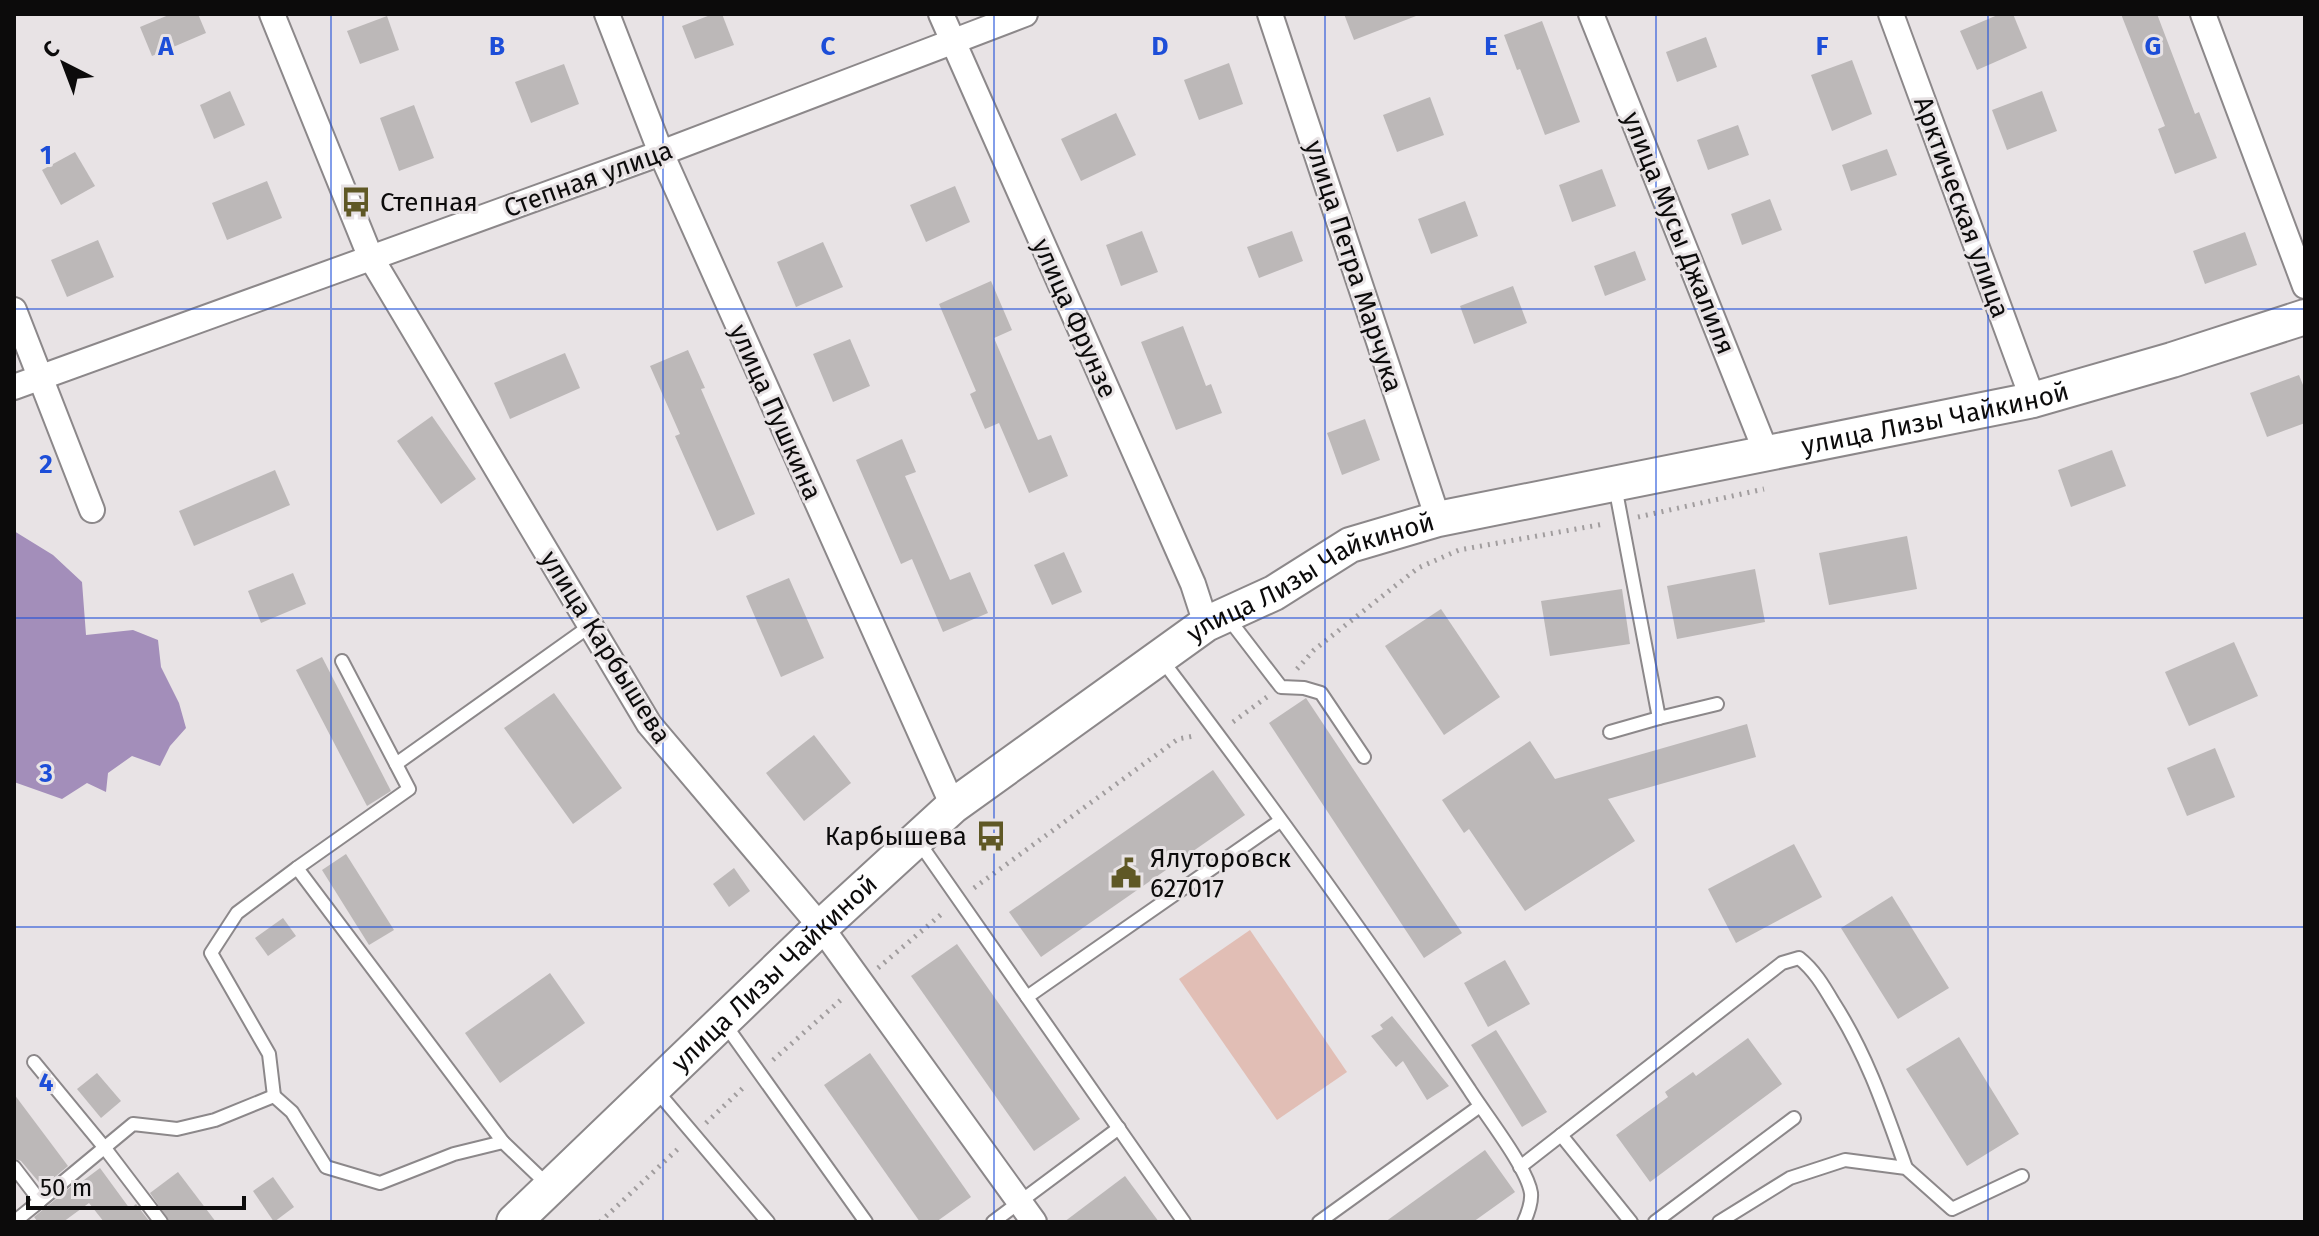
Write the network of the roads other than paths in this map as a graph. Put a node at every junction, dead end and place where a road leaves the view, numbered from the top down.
1 (272, 14) edge
2 (607, 14) edge
3 (941, 14) edge
4 (1025, 14) edge
5 (1270, 14) edge
6 (1591, 14) edge
7 (1891, 14) edge
8 (2203, 14) edge
9 (952, 44) junction
10 (661, 153) junction
11 (370, 256) junction
12 (2305, 286) edge
13 (14, 310) edge
14 (2305, 317) edge
15 (42, 377) junction
16 (14, 387) edge
17 (2033, 400) junction
18 (1766, 452) junction
19 (1614, 483) junction
20 (92, 510) dead end
21 (1438, 519) junction
22 (1216, 619) junction
23 (590, 626) junction
24 (1160, 657) junction
25 (342, 661) dead end
26 (1717, 704) dead end
27 (1659, 718) junction
28 (1610, 732) dead end
29 (1364, 757) dead end
30 (396, 764) junction
31 (953, 806) junction
32 (1280, 821) junction
33 (917, 839) junction
34 (297, 868) junction
35 (821, 927) junction
36 (1027, 997) junction
37 (722, 1021) junction
38 (34, 1062) dead end
39 (654, 1087) junction
40 (274, 1096) junction
41 (1480, 1106) junction
42 (1794, 1118) dead end
43 (1119, 1128) junction
44 (1561, 1135) junction
45 (503, 1142) junction
46 (104, 1147) junction
47 (14, 1167) edge
48 (1520, 1167) junction
49 (1906, 1168) junction
50 (2022, 1176) dead end
51 (551, 1187) junction
52 (40, 1201) junction
53 (1026, 1212) edge
54 (14, 1222) edge
55 (161, 1222) edge
56 (514, 1222) edge
57 (768, 1222) edge
58 (866, 1222) edge
59 (993, 1222) edge
60 (1184, 1222) edge
61 (1319, 1222) edge
62 (1524, 1222) edge
63 (1631, 1222) edge
64 (1655, 1222) edge
65 (1719, 1222) edge

1 - 11 street, улица Карбышева
2 - 10 street, улица Пушкина
3 - 9 street, улица Фрунзе
4 - 9 street, Степная улица
5 - 21 street, улица Петра Марчука
6 - 18 street, улица Мусы Джалиля
7 - 17 street, Арктическая улица
8 - 12 street
9 - 10 street, Степная улица
9 - 22 street, улица Фрунзе
10 - 11 street, Степная улица
10 - 31 street, улица Пушкина
11 - 15 street, Степная улица
11 - 23 street, улица Карбышева
13 - 15 street
14 - 17 street, улица Лизы Чайкиной
15 - 16 street, Степная улица
15 - 20 street
17 - 18 street, улица Лизы Чайкиной
18 - 19 street, улица Лизы Чайкиной
19 - 21 street, улица Лизы Чайкиной
19 - 27 lane
21 - 22 street, улица Лизы Чайкиной
22 - 24 street, улица Лизы Чайкиной
22 - 29 lane
23 - 30 lane
23 - 35 street, улица Карбышева
24 - 31 street, улица Лизы Чайкиной
24 - 32 lane
25 - 30 lane
26 - 27 lane
27 - 28 lane
30 - 34 lane
31 - 33 street, улица Лизы Чайкиной
32 - 36 lane
32 - 41 lane
33 - 35 street, улица Лизы Чайкиной
33 - 36 lane
34 - 40 lane
34 - 45 lane
35 - 37 street, улица Лизы Чайкиной
35 - 53 street, улица Карбышева
36 - 43 lane
37 - 39 street, улица Лизы Чайкиной
37 - 58 lane
38 - 46 lane
39 - 51 street, улица Лизы Чайкиной
39 - 57 lane
40 - 45 lane
40 - 46 lane
41 - 48 lane
41 - 61 lane
42 - 64 lane
43 - 53 lane
43 - 60 lane
44 - 48 lane
44 - 49 lane
44 - 63 lane
45 - 51 lane
46 - 52 lane
46 - 55 lane
47 - 52 lane
48 - 62 lane
49 - 50 lane
49 - 65 lane
51 - 56 street, улица Лизы Чайкиной
52 - 54 lane
53 - 59 lane

